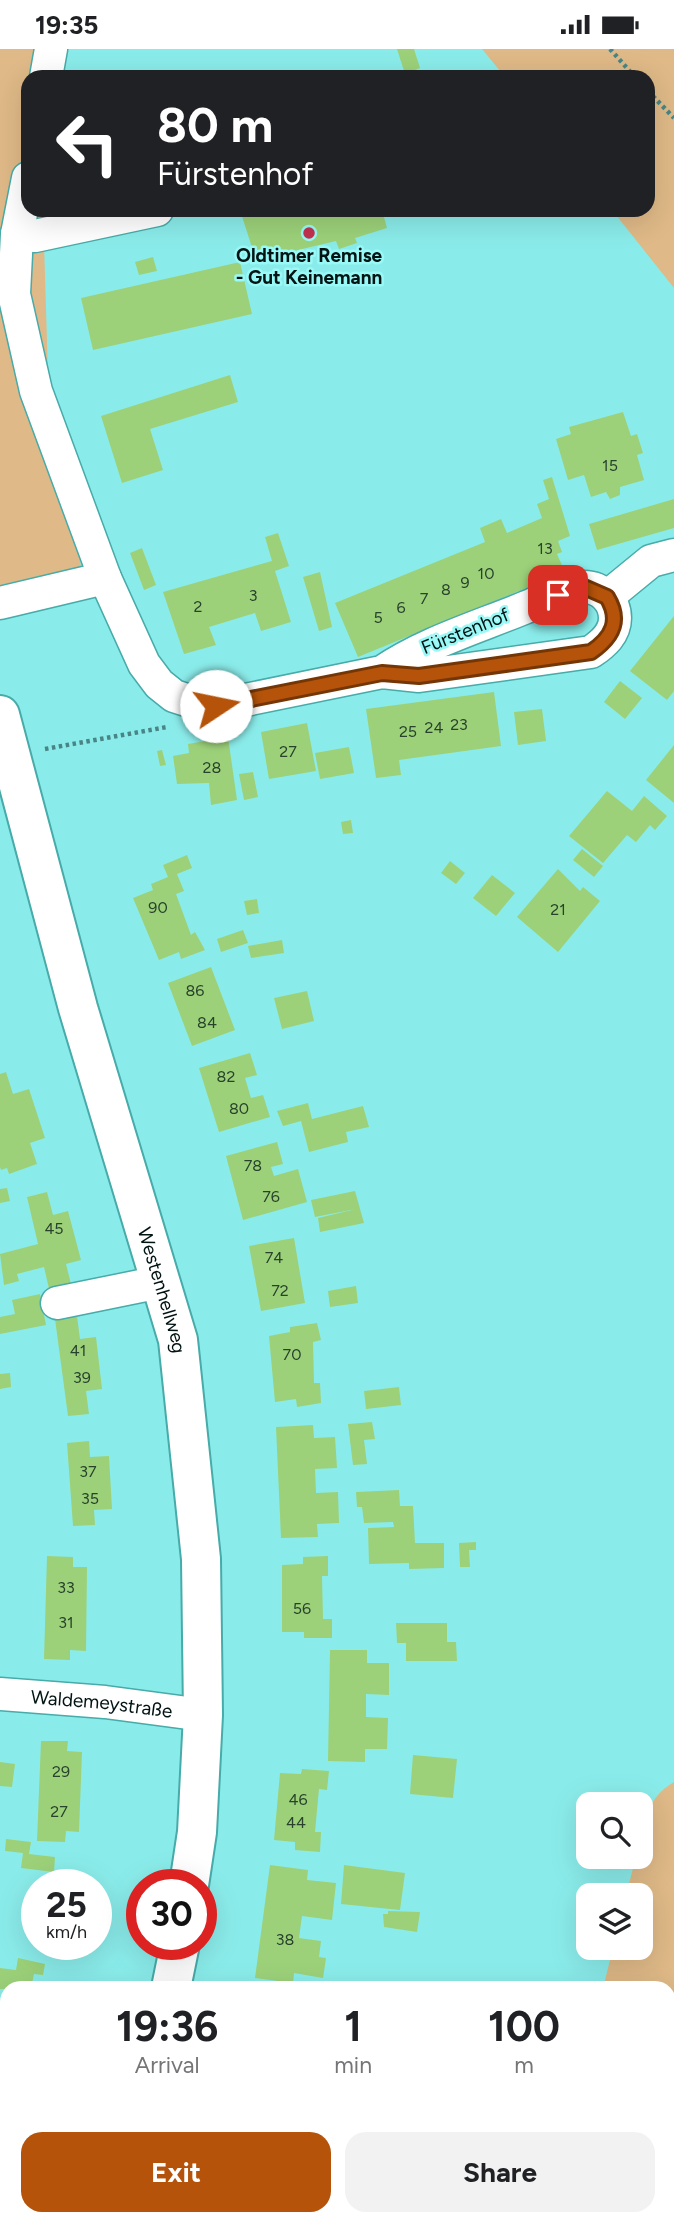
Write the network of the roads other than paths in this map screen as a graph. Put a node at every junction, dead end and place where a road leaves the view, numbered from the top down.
1 (51, 49) edge
2 (47, 70) edge
3 (21, 214) edge
4 (124, 217) edge
5 (17, 234) junction
6 (674, 555) edge
7 (105, 578) junction
8 (607, 597) junction
9 (0, 603) edge
10 (382, 673) junction
11 (0, 715) edge
12 (160, 1282) junction
13 (57, 1303) dead end
14 (0, 1694) edge
15 (203, 1716) junction
16 (191, 1869) edge
17 (177, 1960) edge
18 (172, 1981) edge

1 - 2 street
3 - 5 street, Fürstenhof
4 - 5 street
5 - 7 street, Fürstenhof
6 - 8 street
7 - 9 street
7 - 10 street, Fürstenhof
8 - 10 street, Fürstenhof
8 - 10 street, Fürstenhof
11 - 12 main road, Westenhellweg
12 - 13 street
12 - 15 main road, Westenhellweg
14 - 15 street, Waldemeystraße
15 - 16 main road, Westenhellweg
17 - 18 main road

